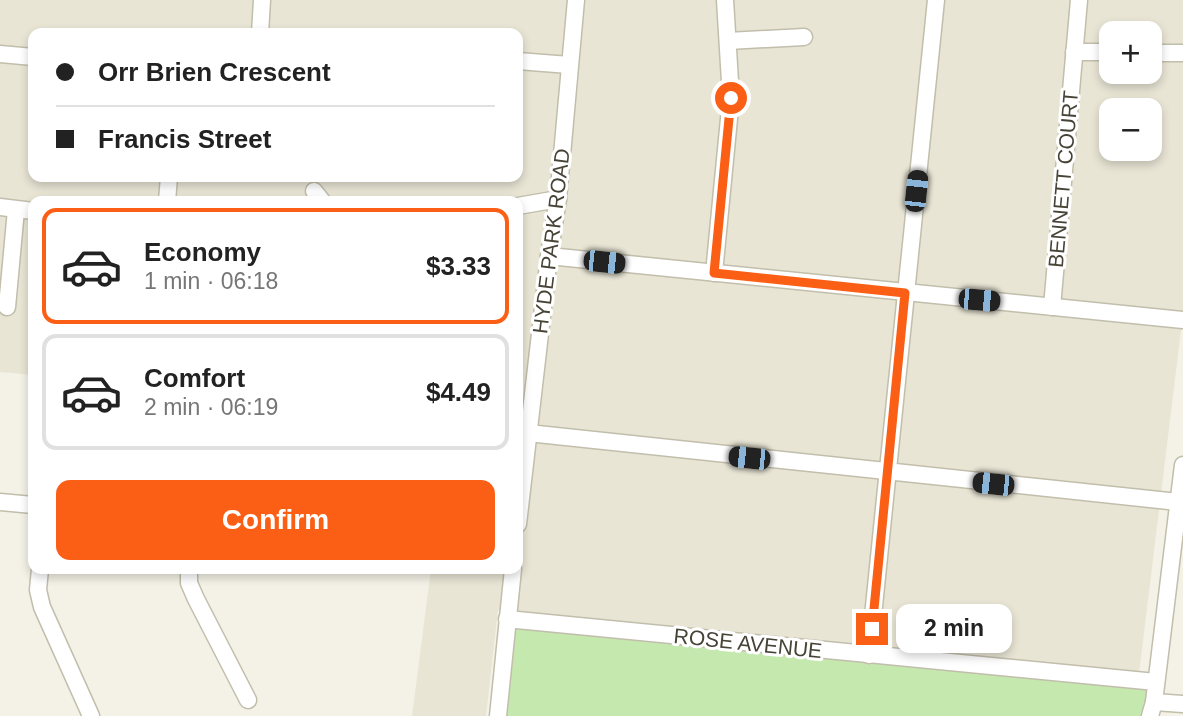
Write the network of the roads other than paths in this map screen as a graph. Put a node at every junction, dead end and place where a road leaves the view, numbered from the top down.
1 (262, 0) edge
2 (576, 0) edge
3 (725, 0) edge
4 (936, 0) edge
5 (1079, 0) edge
6 (260, 28) edge
7 (804, 37) dead end
8 (728, 41) junction
9 (1074, 52) junction
10 (1099, 52) edge
11 (1162, 52) edge
12 (1183, 53) edge
13 (0, 54) edge
14 (28, 57) edge
15 (523, 61) edge
16 (569, 65) junction
17 (558, 199) junction
18 (523, 205) edge
19 (8, 209) edge
20 (28, 211) edge
21 (549, 256) junction
22 (714, 273) junction
23 (905, 293) junction
24 (7, 307) dead end
25 (1052, 307) junction
26 (1183, 320) edge
27 (528, 433) junction
28 (1183, 465) edge
29 (888, 473) junction
30 (523, 478) edge
31 (0, 502) edge
32 (1178, 502) junction
33 (28, 505) edge
34 (39, 574) edge
35 (189, 574) edge
36 (512, 574) edge
37 (508, 619) junction
38 (869, 655) junction
39 (1156, 682) junction
40 (248, 700) dead end
41 (1183, 704) edge
42 (1152, 709) edge
43 (91, 716) edge
44 (498, 716) edge

1 - 6 street
2 - 16 street, HYDE PARK ROAD
3 - 8 street
4 - 23 street
5 - 9 street, BENNETT COURT
7 - 8 street
8 - 22 street
9 - 10 street
9 - 25 street, BENNETT COURT
11 - 12 street
13 - 14 street
15 - 16 street
16 - 17 street, HYDE PARK ROAD
17 - 18 street
17 - 21 street, HYDE PARK ROAD
19 - 20 street
19 - 24 street
21 - 22 street
21 - 27 street, HYDE PARK ROAD
22 - 23 street
23 - 25 street
23 - 29 street
25 - 26 street
27 - 29 street
27 - 30 street, HYDE PARK ROAD
28 - 32 street
29 - 32 street
29 - 38 street
31 - 33 street
32 - 39 street
34 - 43 street
35 - 40 street
36 - 37 street
37 - 38 street, ROSE AVENUE
37 - 44 street
38 - 39 street, ROSE AVENUE
39 - 42 street
41 - 42 street

